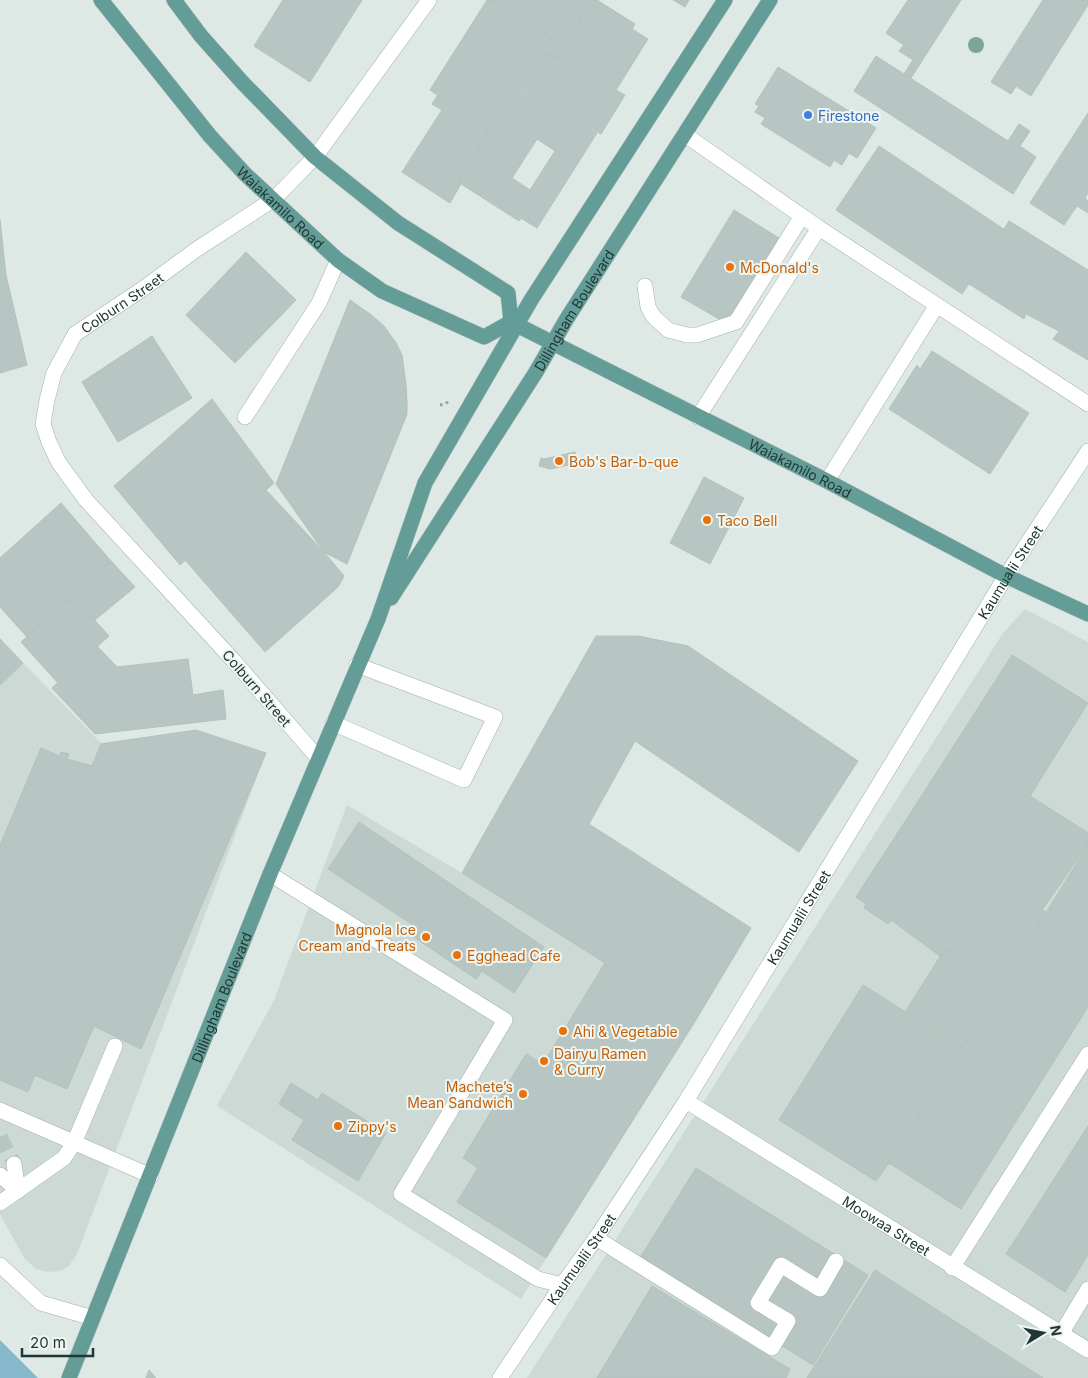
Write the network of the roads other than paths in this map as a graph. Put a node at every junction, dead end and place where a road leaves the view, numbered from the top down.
1 (101, 0) edge
2 (174, 0) edge
3 (430, 0) edge
4 (725, 0) edge
5 (770, 0) edge
6 (684, 134) junction
7 (315, 157) junction
8 (274, 199) junction
9 (802, 216) junction
10 (819, 228) junction
11 (338, 260) junction
12 (645, 286) dead end
13 (937, 305) junction
14 (514, 324) junction
15 (552, 343) junction
16 (1088, 404) edge
17 (245, 417) dead end
18 (698, 417) junction
19 (1088, 451) edge
20 (828, 482) junction
21 (1006, 576) junction
22 (1088, 614) edge
23 (378, 618) junction
24 (358, 665) junction
25 (333, 723) junction
26 (318, 758) junction
27 (270, 874) junction
28 (115, 1046) dead end
29 (1088, 1054) edge
30 (686, 1101) junction
31 (0, 1110) edge
32 (74, 1143) junction
33 (14, 1164) tunnel mouth
34 (0, 1175) tunnel mouth
35 (151, 1176) junction
36 (18, 1191) junction
37 (0, 1202) edge
38 (596, 1238) junction
39 (836, 1261) dead end
40 (0, 1265) edge
41 (952, 1268) junction
42 (562, 1286) junction
43 (1088, 1289) edge
44 (93, 1318) junction
45 (1061, 1334) junction
46 (1088, 1350) edge
47 (69, 1378) edge
48 (500, 1378) edge

1 - 8 main road, Waiakamilo Road
2 - 7 main road
3 - 7 street, Colburn Street
4 - 14 main road, Dillingham Boulevard
5 - 6 main road, Dillingham Boulevard
6 - 9 street
6 - 15 main road, Dillingham Boulevard
7 - 8 street, Colburn Street
7 - 14 main road
8 - 11 main road, Waiakamilo Road
8 - 26 street, Colburn Street
9 - 10 street
9 - 12 street
10 - 13 street
10 - 18 street
11 - 14 main road, Waiakamilo Road
11 - 17 street
13 - 16 street
13 - 20 street
14 - 15 main road, Waiakamilo Road
14 - 23 main road, Dillingham Boulevard
15 - 18 main road, Waiakamilo Road
15 - 23 main road, Dillingham Boulevard
18 - 20 main road, Waiakamilo Road
19 - 21 street, Kaumualii Street
20 - 21 main road, Waiakamilo Road
21 - 22 main road, Waiakamilo Road
21 - 30 street, Kaumualii Street
23 - 24 main road, Dillingham Boulevard
24 - 25 main road, Dillingham Boulevard
24 - 25 street
25 - 26 main road, Dillingham Boulevard
26 - 27 main road, Dillingham Boulevard
27 - 35 main road, Dillingham Boulevard
27 - 42 street
28 - 32 street
29 - 41 street
30 - 38 street, Kaumualii Street
30 - 41 street, Moowaa Street
31 - 32 street
32 - 35 street
32 - 36 street
33 - 36 street
34 - 36 street
35 - 44 main road, Dillingham Boulevard
36 - 37 street
38 - 39 street
38 - 42 street, Kaumualii Street
40 - 44 street
41 - 45 street, Moowaa Street
42 - 48 street, Kaumualii Street
43 - 45 street
44 - 47 main road, Dillingham Boulevard
45 - 46 street, Moowaa Street

